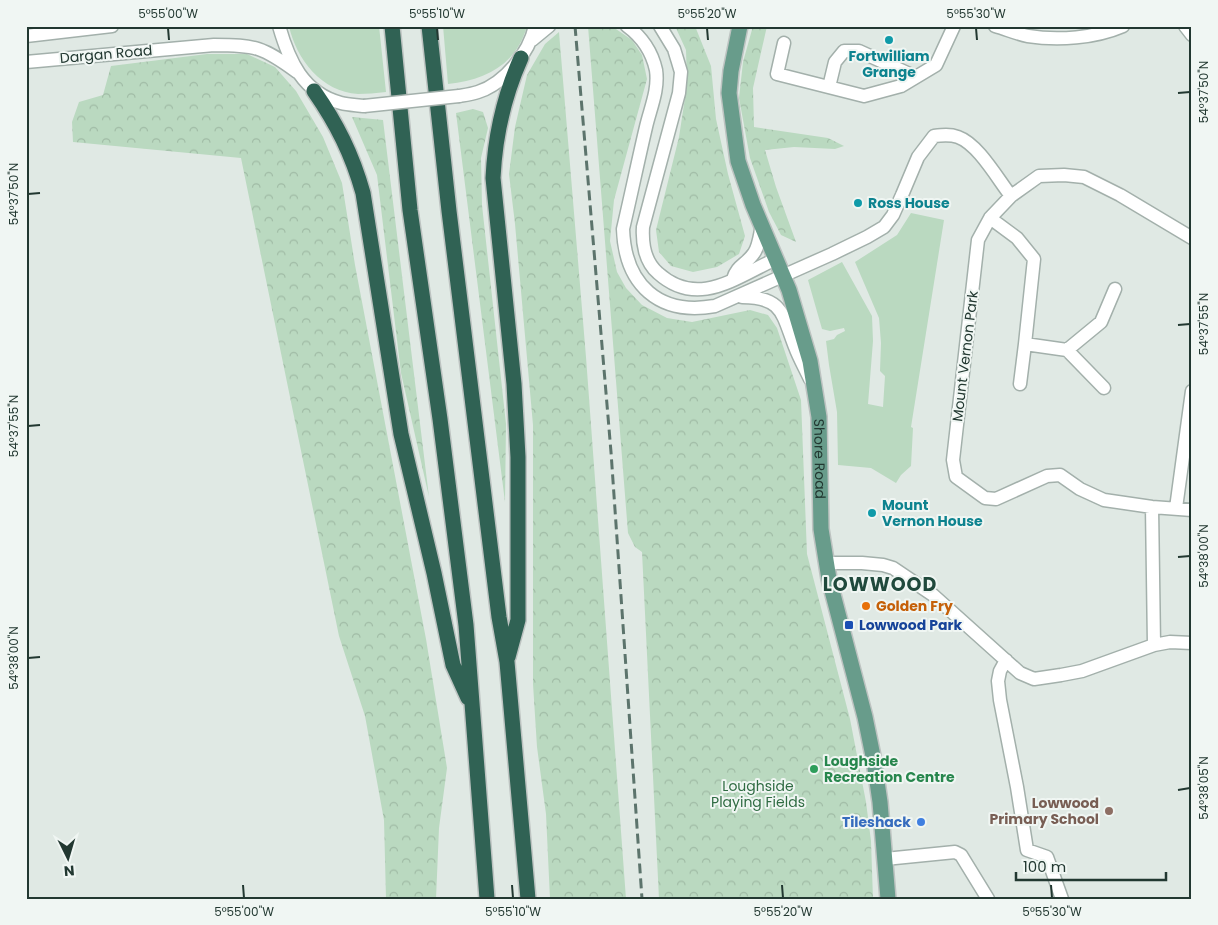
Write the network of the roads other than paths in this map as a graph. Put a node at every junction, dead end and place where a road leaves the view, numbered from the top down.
1 (27, 26) edge
2 (112, 26) edge
3 (279, 26) edge
4 (392, 26) edge
5 (429, 26) edge
6 (535, 26) edge
7 (549, 26) edge
8 (627, 26) edge
9 (660, 26) edge
10 (740, 26) edge
11 (954, 26) edge
12 (1123, 26) edge
13 (1185, 26) edge
14 (999, 27) edge
15 (58, 31) junction
16 (1192, 35) edge
17 (26, 36) edge
18 (532, 40) junction
19 (784, 43) dead end
20 (521, 58) junction
21 (26, 62) edge
22 (297, 72) junction
23 (916, 77) junction
24 (829, 87) junction
25 (314, 91) junction
26 (1011, 196) junction
27 (990, 218) junction
28 (762, 225) junction
29 (1192, 238) edge
30 (776, 259) junction
31 (783, 276) junction
32 (734, 279) junction
33 (1115, 288) dead end
34 (737, 297) junction
35 (1025, 344) junction
36 (1067, 350) junction
37 (1020, 384) dead end
38 (1104, 388) dead end
39 (815, 390) junction
40 (1192, 391) edge
41 (1152, 507) junction
42 (1176, 508) junction
43 (1192, 510) edge
44 (826, 563) junction
45 (1192, 643) edge
46 (1154, 645) junction
47 (1006, 660) junction
48 (507, 662) junction
49 (472, 709) junction
50 (885, 859) junction
51 (488, 899) edge
52 (528, 899) edge
53 (888, 899) edge
54 (988, 899) edge
55 (1062, 899) edge

1 - 15 street
2 - 15 street, Dargan Road
3 - 22 street
4 - 49 highway
5 - 48 highway
6 - 18 street
7 - 18 street
8 - 34 street
9 - 32 street
10 - 28 main road, Shore Road
11 - 23 street
12 - 14 street
13 - 16 street
15 - 17 street, Dargan Road
18 - 20 street
19 - 24 street
20 - 25 street, bridge
20 - 48 highway
21 - 22 street, Dargan Road
22 - 25 street
23 - 24 street
23 - 24 street
25 - 49 highway
26 - 27 street, Mount Vernon Park
26 - 29 street, Mount Vernon Park
26 - 31 street
27 - 35 street
27 - 41 street, Mount Vernon Park
28 - 30 main road, Shore Road
28 - 32 street
30 - 31 main road, Shore Road
30 - 32 street
31 - 34 street
31 - 39 main road, Shore Road
33 - 36 street
34 - 39 street
35 - 36 street
35 - 37 street
36 - 38 street
39 - 44 main road, Shore Road
40 - 42 street
41 - 42 street, Mount Vernon Park
41 - 46 street
42 - 43 street, Mount Vernon Park
44 - 47 street
44 - 50 main road, Shore Road
45 - 46 street
46 - 47 street
47 - 55 street
48 - 52 highway
49 - 51 highway
50 - 53 main road, Shore Road
50 - 54 street

